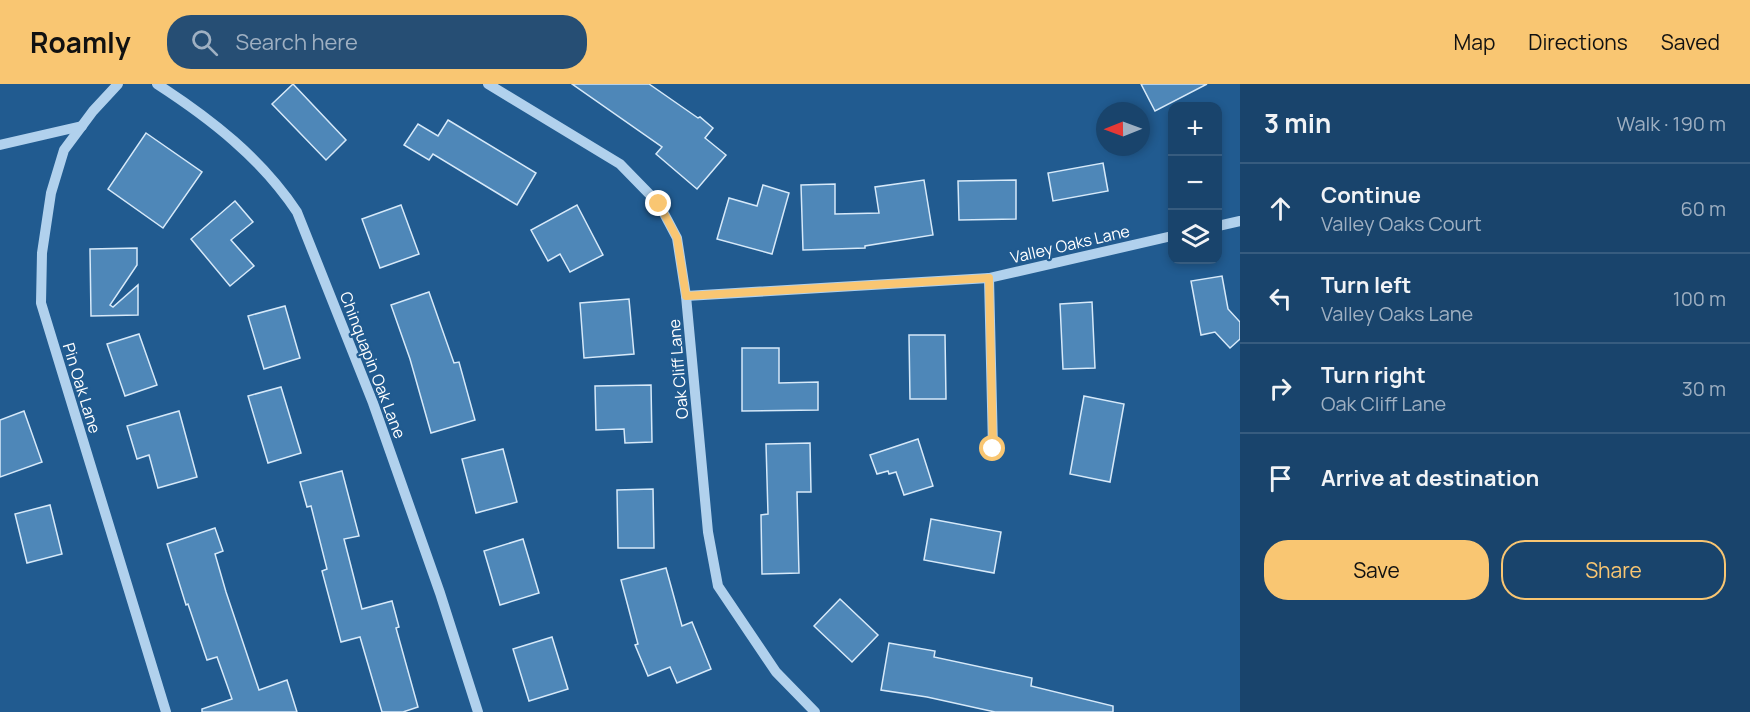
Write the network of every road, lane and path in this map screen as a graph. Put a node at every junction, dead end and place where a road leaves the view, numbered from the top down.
1 (117, 84) edge
2 (157, 84) edge
3 (488, 84) edge
4 (82, 126) junction
5 (0, 145) edge
6 (1240, 221) edge
7 (1222, 225) edge
8 (1168, 238) edge
9 (989, 278) junction
10 (686, 296) junction
11 (993, 449) dead end
12 (166, 712) edge
13 (478, 712) edge
14 (815, 712) edge

1 - 4 street, Pin Oak Lane
2 - 13 street, Chinquapin Oak Lane
3 - 10 street, Oak Cliff Lane
4 - 5 street
4 - 12 street, Pin Oak Lane
6 - 7 street
8 - 9 street, Valley Oaks Lane
9 - 10 street, Valley Oaks Lane
9 - 11 street
10 - 14 street, Oak Cliff Lane

